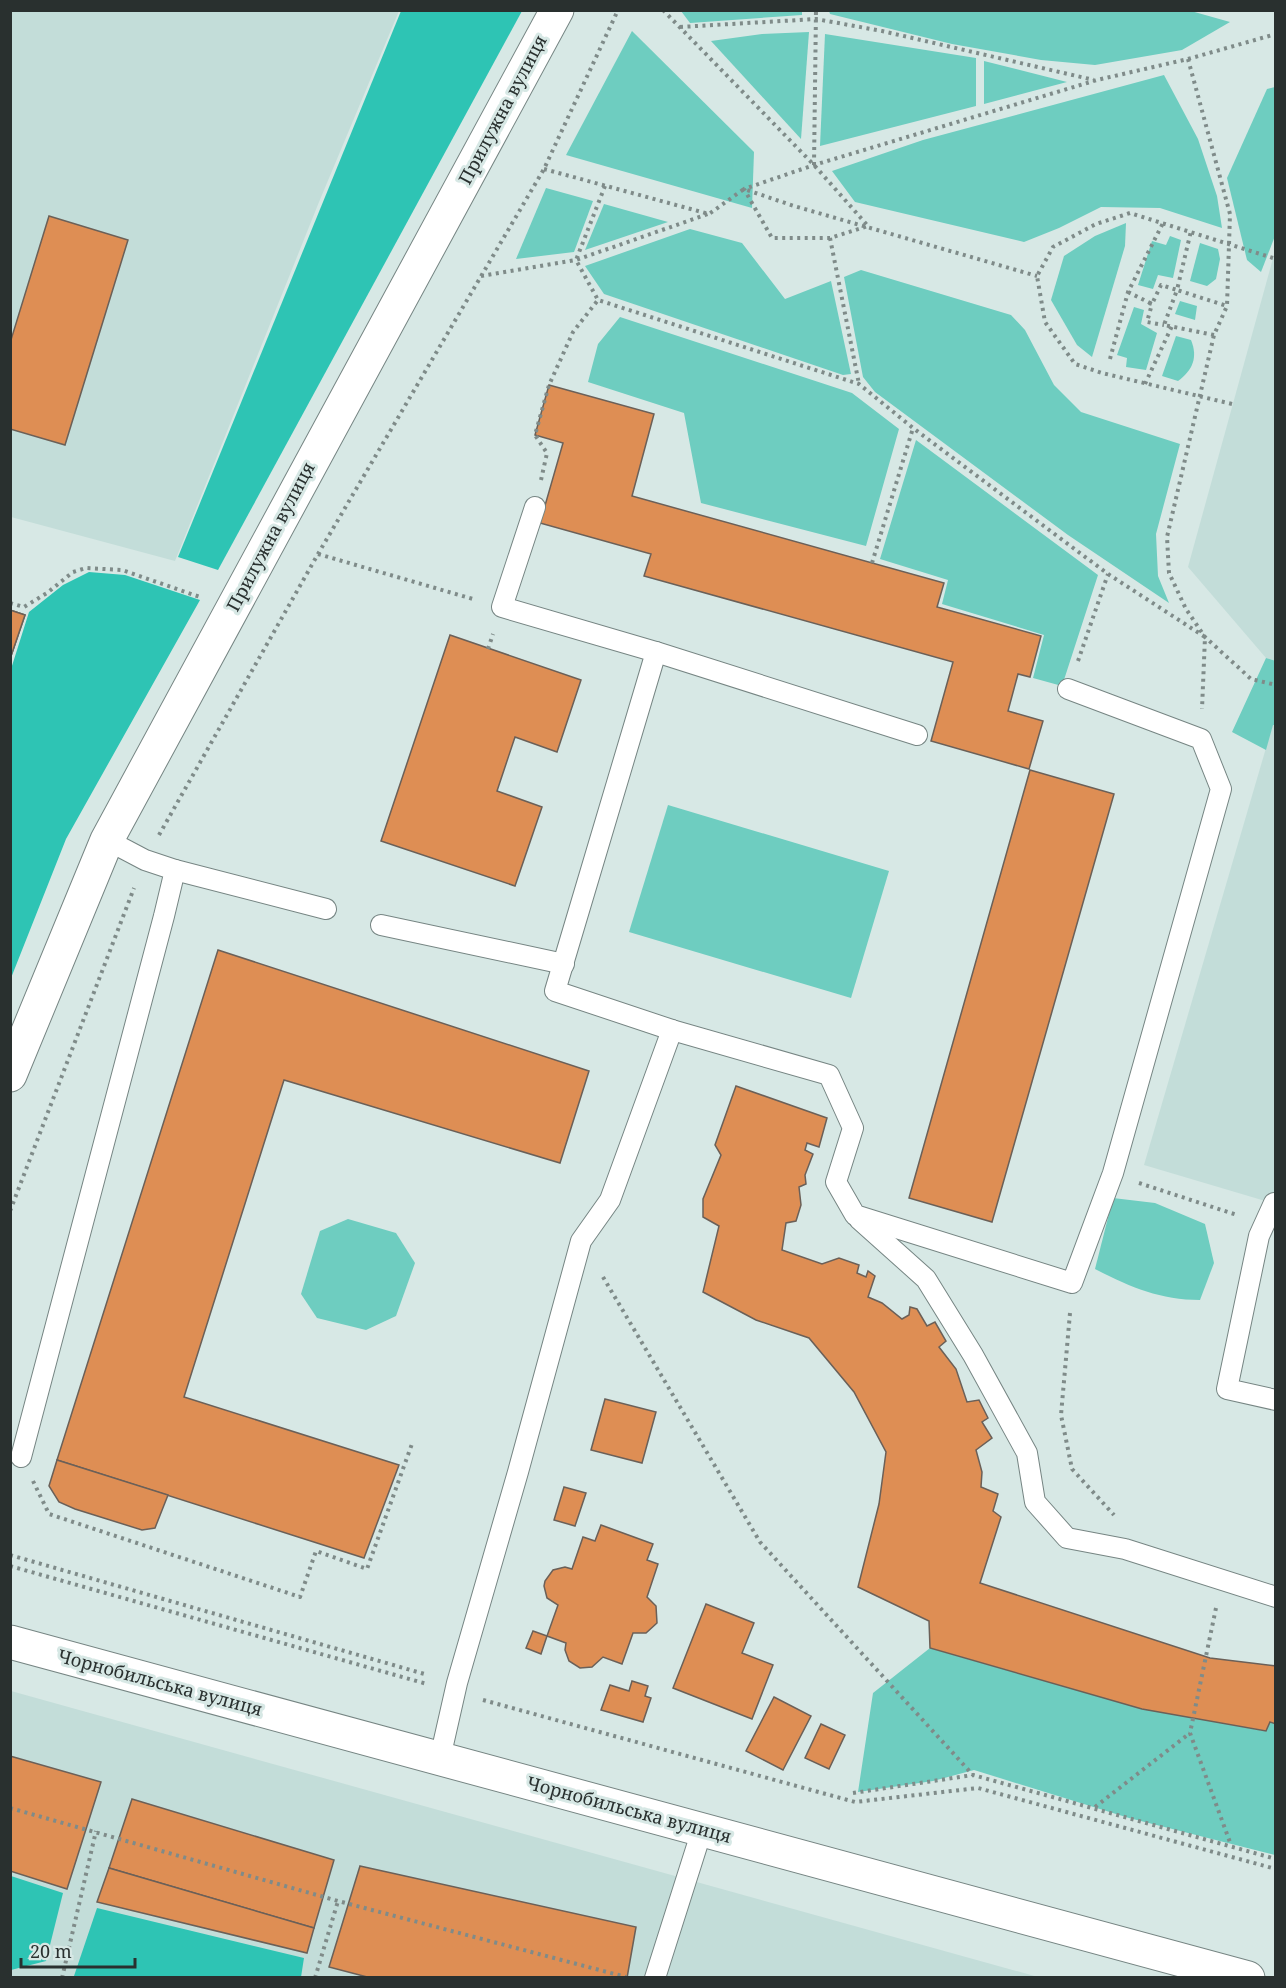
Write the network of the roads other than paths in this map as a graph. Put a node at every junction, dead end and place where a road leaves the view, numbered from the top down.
1 (557, 10) edge
2 (535, 507) road end
3 (656, 652) junction
4 (1068, 689) road end
5 (917, 735) dead end
6 (107, 840) junction
7 (175, 870) junction
8 (326, 909) dead end
9 (381, 925) dead end
10 (564, 964) junction
11 (672, 1030) junction
12 (10, 1075) edge
13 (1274, 1203) dead end
14 (855, 1215) junction
15 (1275, 1400) edge
16 (21, 1457) dead end
17 (1275, 1598) edge
18 (10, 1642) edge
19 (440, 1758) junction
20 (702, 1830) junction
21 (655, 1977) edge
22 (1248, 1977) edge

1 - 6 main road, Прилужна вулиця
2 - 3 lane
3 - 5 lane
3 - 10 lane
4 - 14 lane
6 - 7 lane
6 - 12 main road, Прилужна вулиця
7 - 8 lane
7 - 16 lane
9 - 10 lane
10 - 11 lane
11 - 14 lane
11 - 19 lane
13 - 15 lane
14 - 17 lane
18 - 19 main road, Чорнобильська вулиця
19 - 20 main road, Чорнобильська вулиця
20 - 21 lane
20 - 22 main road, Чорнобильська вулиця

